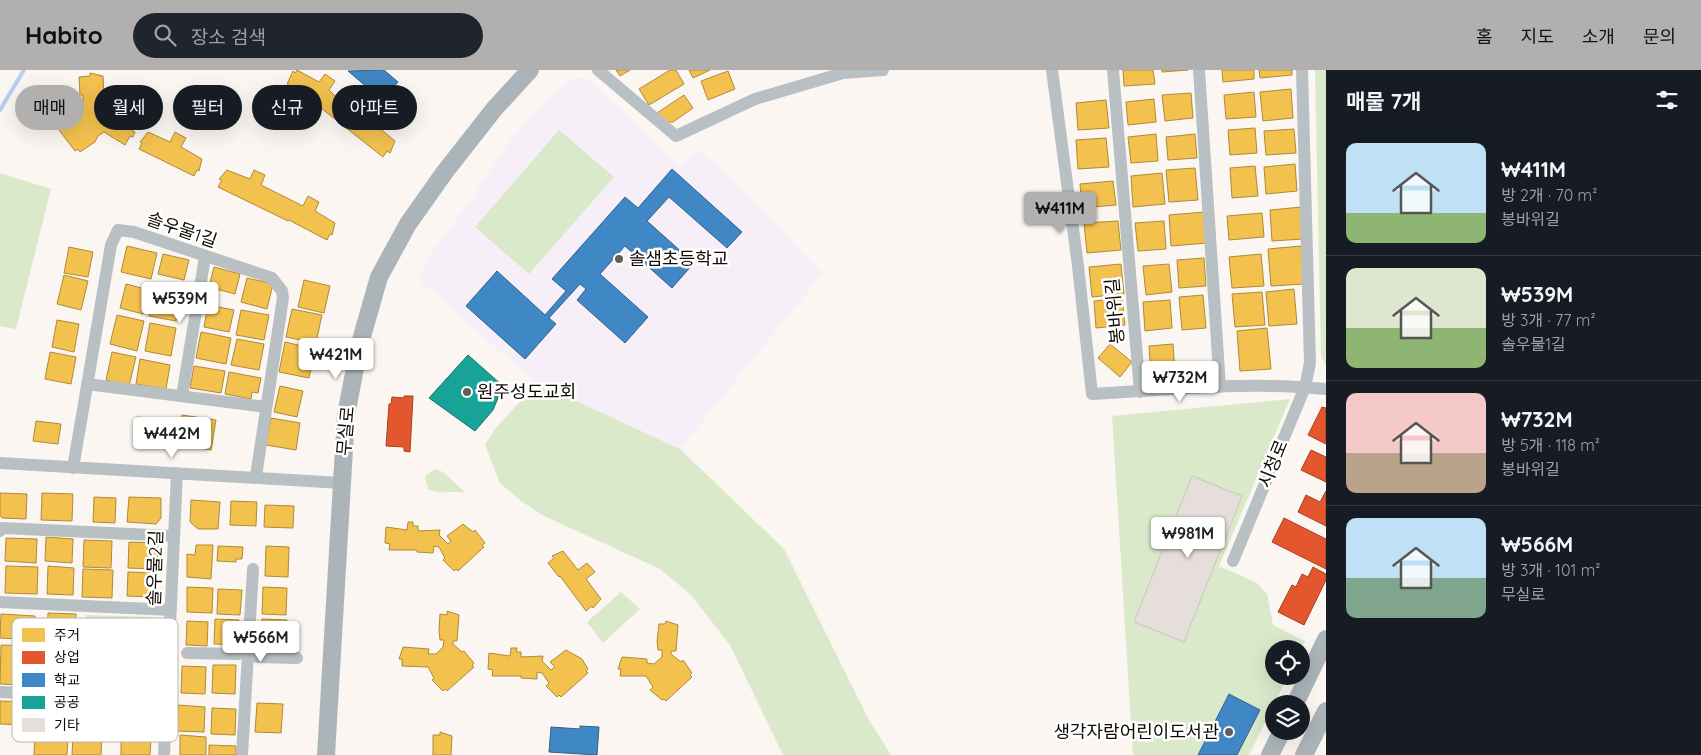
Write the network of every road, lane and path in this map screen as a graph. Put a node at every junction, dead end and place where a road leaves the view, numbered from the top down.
1 (530, 70) edge
2 (598, 70) edge
3 (883, 70) edge
4 (1052, 70) edge
5 (1112, 70) edge
6 (1199, 70) edge
7 (1302, 70) edge
8 (205, 257) junction
9 (87, 384) junction
10 (1305, 387) junction
11 (1220, 388) junction
12 (1326, 389) edge
13 (1140, 392) junction
14 (182, 396) junction
15 (266, 407) junction
16 (0, 464) edge
17 (73, 468) junction
18 (177, 473) junction
19 (256, 476) junction
20 (342, 483) junction
21 (0, 531) edge
22 (174, 536) junction
23 (1233, 561) dead end
24 (252, 568) dead end
25 (0, 602) edge
26 (171, 610) junction
27 (171, 618) edge
28 (1326, 639) edge
29 (187, 653) dead end
30 (239, 654) dead end
31 (258, 657) dead end
32 (297, 658) dead end
33 (1299, 695) edge
34 (1326, 710) edge
35 (1278, 740) edge
36 (165, 742) edge
37 (164, 755) edge
38 (242, 755) edge
39 (326, 755) edge
40 (1270, 755) edge
41 (1304, 755) edge

1 - 20 street, 무실로
2 - 3 street
4 - 13 street
5 - 13 street, 봉바위길
6 - 11 street
7 - 10 street, 시청로
8 - 9 street, 솔우물1길
8 - 14 street
8 - 15 street, 솔우물1길
9 - 14 street
9 - 17 street, 솔우물1길
10 - 11 street
10 - 12 street
10 - 23 street, 시청로
11 - 13 street
14 - 15 street
15 - 19 street, 솔우물1길
16 - 17 street
17 - 18 street
18 - 19 street
18 - 22 street, 솔우물2길
19 - 20 street
20 - 39 street, 무실로
21 - 22 street
22 - 26 street, 솔우물2길
24 - 38 street
25 - 26 street
26 - 27 street, 솔우물2길
28 - 33 street
29 - 30 street
31 - 32 street
34 - 41 street
35 - 40 street
36 - 37 street, 솔우물2길

